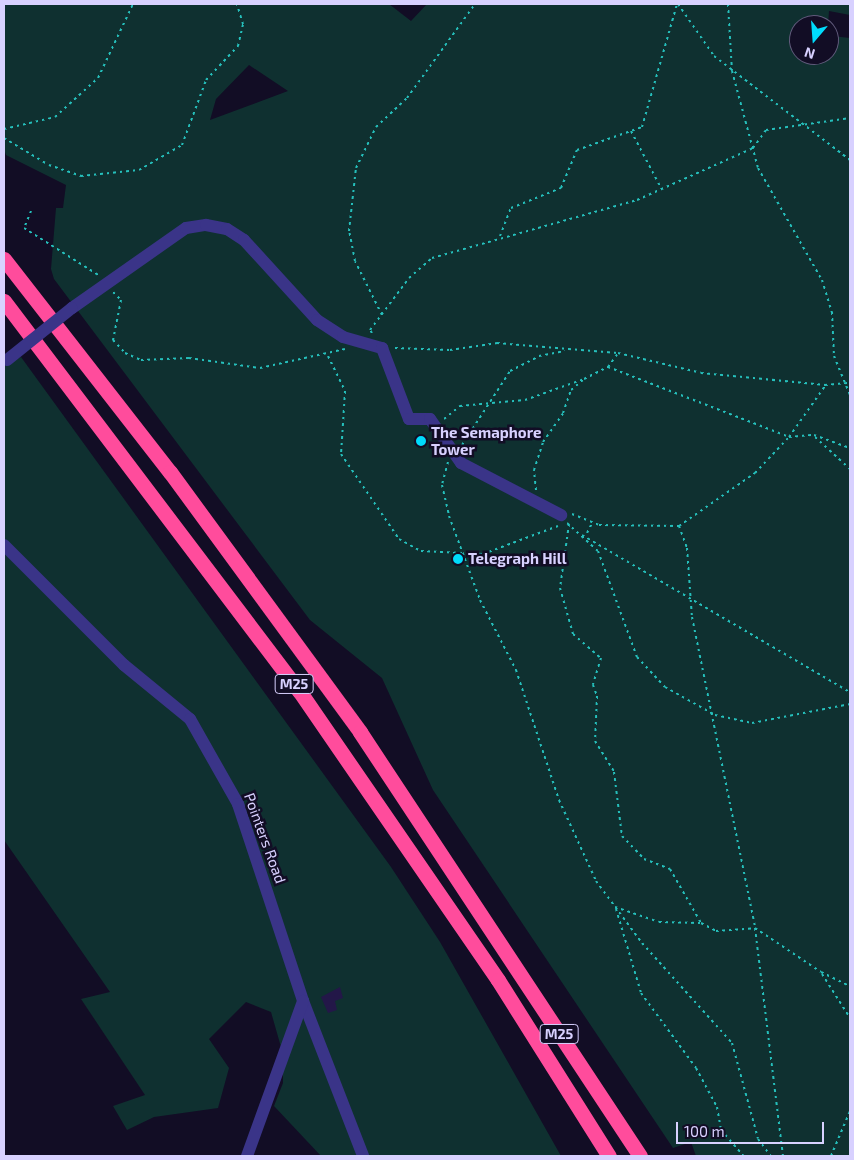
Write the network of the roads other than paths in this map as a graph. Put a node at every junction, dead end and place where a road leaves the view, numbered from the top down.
1 (4, 259) edge
2 (4, 301) edge
3 (5, 361) edge
4 (565, 519) road end
5 (4, 545) edge
6 (303, 1001) junction
7 (361, 1154) edge
8 (247, 1156) edge
9 (609, 1156) edge
10 (640, 1156) edge

1 - 10 highway, M25
2 - 9 highway, M25
3 - 4 street, bridge
5 - 6 street, Pointers Road
6 - 7 street, Pointers Road
6 - 8 street

